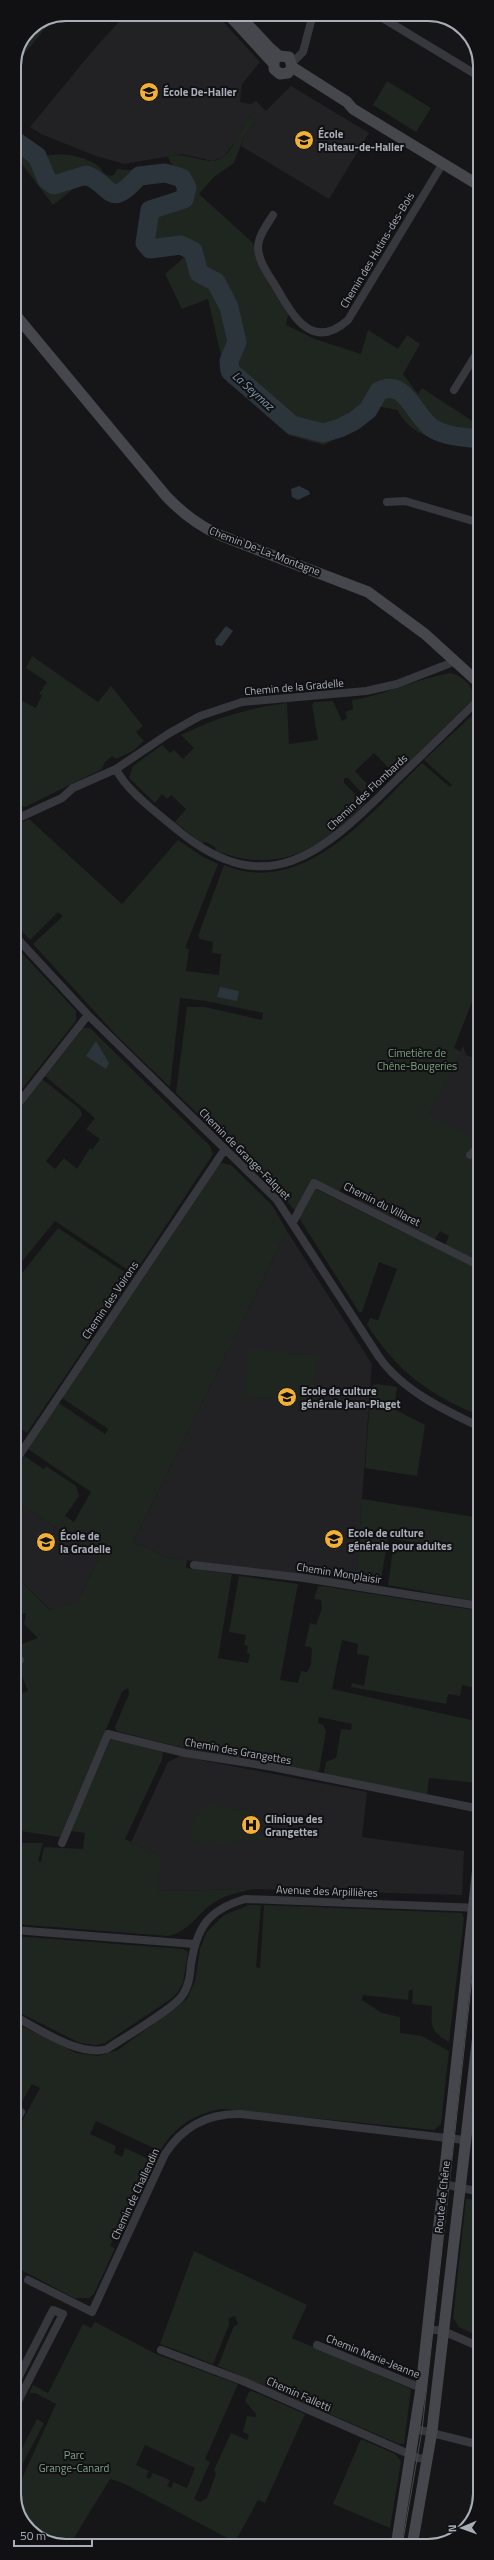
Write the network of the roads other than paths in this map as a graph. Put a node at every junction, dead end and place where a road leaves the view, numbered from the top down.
1 (235, 21) edge
2 (244, 21) edge
3 (311, 21) edge
4 (388, 21) edge
5 (276, 59) junction
6 (290, 68) junction
7 (473, 73) edge
8 (443, 163) junction
9 (473, 182) edge
10 (273, 215) dead end
11 (21, 321) edge
12 (473, 359) edge
13 (454, 390) dead end
14 (387, 502) dead end
15 (473, 521) edge
16 (456, 661) junction
17 (473, 677) edge
18 (473, 705) edge
19 (116, 769) junction
20 (21, 817) edge
21 (21, 943) edge
22 (88, 1015) junction
23 (21, 1100) edge
24 (225, 1149) junction
25 (473, 1152) edge
26 (470, 1155) dead end
27 (293, 1222) junction
28 (473, 1262) edge
29 (473, 1423) edge
30 (21, 1453) edge
31 (194, 1565) dead end
32 (473, 1605) edge
33 (473, 1808) edge
34 (62, 1843) dead end
35 (473, 1908) edge
36 (473, 1925) edge
37 (21, 1931) edge
38 (194, 1944) junction
39 (465, 1971) junction
40 (473, 1972) edge
41 (21, 2020) edge
42 (473, 2071) edge
43 (449, 2138) junction
44 (464, 2140) junction
45 (444, 2184) junction
46 (459, 2186) junction
47 (473, 2190) edge
48 (28, 2280) dead end
49 (428, 2328) junction
50 (443, 2331) junction
51 (473, 2344) edge
52 (317, 2345) dead end
53 (161, 2350) dead end
54 (21, 2372) edge
55 (421, 2388) junction
56 (21, 2395) edge
57 (416, 2429) junction
58 (432, 2431) junction
59 (473, 2443) edge
60 (412, 2455) junction
61 (428, 2459) junction
62 (397, 2539) edge
63 (413, 2539) edge

1 - 5 main road
2 - 5 main road
3 - 6 street
4 - 7 street
5 - 6 main road
5 - 6 main road
6 - 8 main road
8 - 9 main road
8 - 10 street, Chemin des Hutins-des-Bois
11 - 16 main road, Chemin De-La-Montagne
12 - 13 street
14 - 15 street
16 - 17 main road, Chemin De-La-Montagne
16 - 19 street, Chemin de la Gradelle
18 - 19 street, Chemin des Flombards
19 - 20 street, Chemin de la Gradelle
21 - 22 street, Chemin de Grange-Falquet
22 - 23 street
22 - 24 street, Chemin de Grange-Falquet
24 - 27 street, Chemin de Grange-Falquet
24 - 30 street, Chemin des Voirons
25 - 26 street
27 - 28 street, Chemin du Villaret
27 - 29 street, Chemin de Grange-Falquet
31 - 32 street, Chemin Monplaisir
33 - 34 street, Chemin des Grangettes
35 - 38 street, Avenue des Arpillières
36 - 39 main road, Route de Chêne
37 - 38 street
38 - 41 street, Avenue des Arpillières
39 - 40 street
39 - 43 main road, Route de Chêne
42 - 44 main road, Route de Chêne
43 - 44 street, Chemin de Challendin
43 - 45 main road, Route de Chêne
43 - 48 street, Chemin de Challendin
44 - 46 main road, Route de Chêne
45 - 46 street
45 - 49 main road, Route de Chêne
46 - 47 street
46 - 50 main road, Route de Chêne
49 - 50 street
49 - 55 main road, Route de Chêne
50 - 51 street
50 - 58 main road, Route de Chêne
52 - 55 street, Chemin Marie-Jeanne
53 - 60 street, Chemin Falletti
54 - 56 street
55 - 57 main road, Route de Chêne
57 - 58 street
57 - 60 main road, Route de Chêne
58 - 59 street
58 - 61 main road, Route de Chêne
60 - 61 street, Chemin Falletti
60 - 62 main road, Route de Chêne
61 - 63 main road, Route de Chêne

